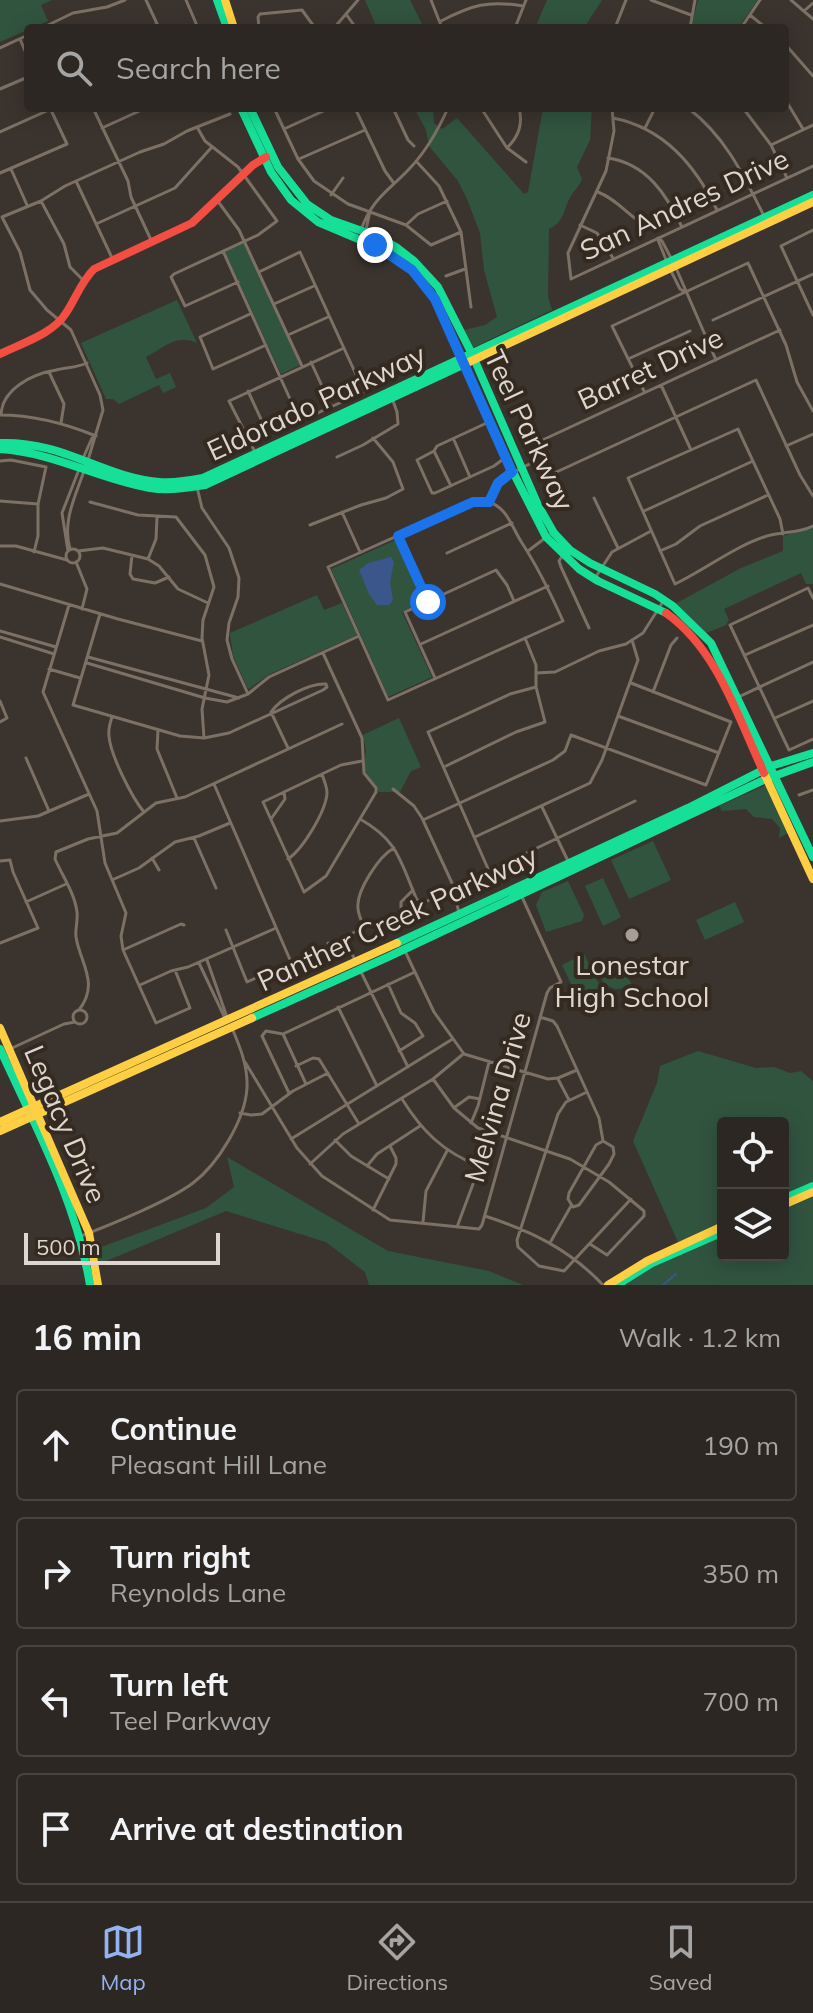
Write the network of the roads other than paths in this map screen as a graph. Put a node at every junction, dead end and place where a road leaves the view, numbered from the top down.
1 (125, 0) edge
2 (146, 0) edge
3 (186, 0) edge
4 (217, 0) edge
5 (225, 0) edge
6 (358, 0) edge
7 (431, 0) edge
8 (526, 0) edge
9 (626, 0) edge
10 (651, 0) edge
11 (695, 0) edge
12 (760, 0) edge
13 (791, 0) edge
14 (813, 3) edge
15 (523, 6) junction
16 (804, 11) junction
17 (346, 14) junction
18 (691, 15) junction
19 (750, 15) junction
20 (813, 19) edge
21 (54, 21) junction
22 (441, 21) junction
23 (49, 24) edge
24 (55, 24) edge
25 (157, 24) edge
26 (196, 24) edge
27 (226, 24) edge
28 (233, 24) edge
29 (259, 24) edge
30 (312, 24) edge
31 (337, 24) edge
32 (353, 24) edge
33 (441, 24) edge
34 (516, 24) edge
35 (617, 24) edge
36 (690, 24) edge
37 (744, 24) edge
38 (761, 24) edge
39 (24, 37) edge
40 (20, 39) junction
41 (0, 48) edge
42 (24, 48) edge
43 (789, 49) edge
44 (813, 76) edge
45 (24, 79) edge
46 (0, 89) edge
47 (789, 106) edge
48 (42, 112) edge
49 (53, 112) edge
50 (95, 112) edge
51 (137, 112) edge
52 (243, 112) edge
53 (252, 112) edge
54 (276, 112) edge
55 (315, 112) edge
56 (322, 112) edge
57 (357, 112) edge
58 (395, 112) edge
59 (446, 112) edge
60 (484, 112) edge
61 (520, 112) edge
62 (612, 112) edge
63 (653, 112) edge
64 (692, 112) edge
65 (746, 112) edge
66 (230, 114) dead end
67 (316, 115) junction
68 (613, 118) junction
69 (813, 125) edge
70 (197, 127) junction
71 (102, 128) junction
72 (645, 128) junction
73 (284, 129) junction
74 (803, 129) junction
75 (365, 130) junction
76 (0, 132) edge
77 (771, 145) junction
78 (414, 146) dead end
79 (212, 148) junction
80 (507, 148) junction
81 (269, 158) junction
82 (608, 158) junction
83 (298, 159) junction
84 (119, 161) junction
85 (416, 161) junction
86 (526, 162) dead end
87 (813, 166) edge
88 (10, 168) junction
89 (246, 172) junction
90 (0, 173) edge
91 (343, 178) dead end
92 (787, 178) junction
93 (76, 181) junction
94 (393, 182) junction
95 (598, 192) junction
96 (753, 193) junction
97 (331, 195) junction
98 (813, 195) edge
99 (217, 200) junction
100 (41, 201) junction
101 (447, 201) junction
102 (813, 202) edge
103 (27, 205) junction
104 (135, 206) junction
105 (717, 210) junction
106 (370, 211) junction
107 (2, 217) edge
108 (766, 221) junction
109 (96, 224) junction
110 (406, 225) junction
111 (580, 225) junction
112 (682, 227) junction
113 (651, 228) dead end
114 (813, 230) edge
115 (461, 232) junction
116 (362, 236) junction
117 (658, 238) junction
118 (245, 241) junction
119 (152, 242) junction
120 (223, 251) junction
121 (613, 259) junction
122 (113, 260) junction
123 (671, 265) junction
124 (466, 269) junction
125 (259, 272) junction
126 (813, 274) edge
127 (446, 276) dead end
128 (83, 280) junction
129 (798, 281) junction
130 (238, 282) junction
131 (315, 285) junction
132 (685, 292) junction
133 (764, 297) junction
134 (274, 304) junction
135 (471, 307) dead end
136 (252, 314) junction
137 (813, 314) edge
138 (329, 316) junction
139 (62, 320) junction
140 (713, 320) dead end
141 (780, 330) junction
142 (690, 331) dead end
143 (288, 335) junction
144 (266, 345) junction
145 (344, 348) junction
146 (0, 354) edge
147 (628, 359) junction
148 (468, 360) junction
149 (716, 360) junction
150 (311, 362) junction
151 (87, 363) junction
152 (302, 366) junction
153 (49, 372) junction
154 (280, 377) junction
155 (379, 385) dead end
156 (661, 385) junction
157 (248, 391) junction
158 (364, 392) junction
159 (644, 393) junction
160 (390, 396) junction
161 (332, 406) junction
162 (813, 411) edge
163 (0, 415) edge
164 (676, 417) junction
165 (495, 420) junction
166 (61, 423) junction
167 (265, 434) dead end
168 (813, 434) edge
169 (96, 436) junction
170 (373, 438) junction
171 (453, 438) junction
172 (0, 443) edge
173 (786, 446) junction
174 (0, 449) edge
175 (691, 450) junction
176 (434, 451) junction
177 (337, 457) dead end
178 (506, 457) junction
179 (543, 458) junction
180 (257, 459) junction
181 (0, 461) edge
182 (753, 461) junction
183 (84, 464) junction
184 (517, 470) junction
185 (470, 477) junction
186 (196, 484) junction
187 (451, 486) junction
188 (70, 489) junction
189 (77, 492) junction
190 (768, 495) junction
191 (813, 496) edge
192 (594, 498) dead end
193 (0, 501) edge
194 (65, 501) junction
195 (90, 502) dead end
196 (489, 502) junction
197 (72, 503) junction
198 (38, 504) junction
199 (342, 512) junction
200 (643, 512) junction
201 (157, 517) junction
202 (512, 523) junction
203 (310, 525) dead end
204 (813, 526) edge
205 (651, 531) junction
206 (549, 534) junction
207 (783, 534) junction
208 (398, 536) junction
209 (0, 546) edge
210 (618, 548) junction
211 (528, 551) junction
212 (660, 551) junction
213 (34, 552) junction
214 (79, 552) junction
215 (360, 552) junction
216 (447, 553) dead end
217 (68, 554) junction
218 (132, 555) junction
219 (563, 555) junction
220 (148, 559) junction
221 (75, 563) junction
222 (597, 574) junction
223 (169, 577) junction
224 (0, 584) edge
225 (548, 586) junction
226 (813, 598) edge
227 (514, 601) junction
228 (428, 602) junction
229 (208, 603) junction
230 (662, 604) junction
231 (69, 605) junction
232 (82, 609) junction
233 (100, 614) junction
234 (813, 625) edge
235 (589, 628) dead end
236 (0, 634) edge
237 (359, 636) junction
238 (525, 638) junction
239 (677, 638) dead end
240 (632, 640) junction
241 (202, 641) junction
242 (421, 644) junction
243 (56, 647) junction
244 (323, 653) junction
245 (54, 654) junction
246 (745, 655) junction
247 (88, 657) junction
248 (813, 662) edge
249 (87, 663) junction
250 (49, 669) junction
251 (536, 673) junction
252 (82, 678) junction
253 (435, 678) junction
254 (631, 683) junction
255 (183, 684) junction
256 (536, 687) junction
257 (760, 687) junction
258 (181, 691) junction
259 (208, 691) junction
260 (299, 692) junction
261 (653, 692) junction
262 (219, 694) junction
263 (248, 694) junction
264 (205, 698) junction
265 (239, 698) junction
266 (734, 699) junction
267 (216, 700) junction
268 (302, 700) junction
269 (0, 701) edge
270 (813, 701) edge
271 (271, 712) junction
272 (618, 716) junction
273 (112, 717) junction
274 (775, 718) junction
275 (0, 722) edge
276 (342, 724) dead end
277 (158, 730) junction
278 (204, 738) junction
279 (813, 739) edge
280 (288, 748) junction
281 (607, 748) junction
282 (719, 753) junction
283 (813, 753) edge
284 (26, 758) dead end
285 (362, 761) junction
286 (813, 762) edge
287 (445, 767) junction
288 (769, 773) junction
289 (322, 774) junction
290 (214, 784) junction
291 (393, 789) dead end
292 (813, 790) edge
293 (284, 792) junction
294 (89, 794) junction
295 (799, 795) dead end
296 (177, 799) junction
297 (635, 801) dead end
298 (458, 803) junction
299 (542, 807) junction
300 (49, 811) junction
301 (144, 812) junction
302 (360, 819) junction
303 (270, 820) junction
304 (423, 820) junction
305 (0, 821) edge
306 (230, 823) junction
307 (796, 831) junction
308 (100, 836) junction
309 (194, 838) junction
310 (474, 838) junction
311 (557, 839) junction
312 (394, 848) junction
313 (813, 857) edge
314 (152, 858) junction
315 (288, 859) junction
316 (0, 861) edge
317 (570, 866) junction
318 (159, 870) dead end
319 (813, 879) edge
320 (112, 880) junction
321 (66, 884) junction
322 (216, 888) dead end
323 (454, 889) junction
324 (413, 890) junction
325 (520, 894) junction
326 (26, 902) junction
327 (401, 909) dead end
328 (461, 917) junction
329 (184, 925) dead end
330 (276, 928) junction
331 (226, 930) dead end
332 (344, 938) junction
333 (328, 943) dead end
334 (0, 944) edge
335 (402, 945) junction
336 (232, 947) junction
337 (123, 950) junction
338 (207, 959) junction
339 (199, 962) junction
340 (358, 966) junction
341 (175, 970) junction
342 (415, 972) junction
343 (215, 978) junction
344 (207, 981) junction
345 (388, 984) junction
346 (139, 985) junction
347 (370, 992) junction
348 (84, 1004) junction
349 (338, 1007) junction
350 (79, 1010) junction
351 (86, 1014) junction
352 (73, 1016) junction
353 (540, 1017) junction
354 (75, 1022) junction
355 (64, 1024) junction
356 (230, 1024) junction
357 (0, 1028) edge
358 (283, 1034) junction
359 (452, 1039) junction
360 (4, 1050) edge
361 (398, 1052) junction
362 (464, 1054) junction
363 (245, 1062) junction
364 (489, 1062) junction
365 (296, 1066) junction
366 (408, 1068) junction
367 (577, 1070) junction
368 (525, 1072) junction
369 (328, 1073) junction
370 (558, 1078) junction
371 (433, 1079) junction
372 (255, 1081) junction
373 (247, 1083) junction
374 (306, 1084) junction
375 (378, 1088) junction
376 (587, 1092) junction
377 (289, 1094) junction
378 (402, 1098) junction
379 (480, 1099) junction
380 (569, 1100) junction
381 (348, 1106) junction
382 (271, 1108) junction
383 (454, 1108) junction
384 (33, 1112) junction
385 (240, 1113) junction
386 (0, 1122) edge
387 (471, 1123) junction
388 (359, 1124) junction
389 (420, 1126) junction
390 (0, 1131) edge
391 (492, 1133) junction
392 (506, 1138) junction
393 (291, 1139) junction
394 (335, 1140) junction
395 (603, 1141) junction
396 (390, 1146) junction
397 (545, 1150) junction
398 (447, 1151) junction
399 (310, 1164) junction
400 (367, 1166) junction
401 (479, 1166) junction
402 (584, 1166) junction
403 (601, 1176) junction
404 (389, 1179) junction
405 (813, 1189) edge
406 (631, 1199) junction
407 (789, 1199) edge
408 (571, 1206) junction
409 (373, 1210) junction
410 (485, 1216) junction
411 (423, 1222) junction
412 (457, 1227) junction
413 (521, 1228) junction
414 (717, 1232) edge
415 (717, 1232) edge
416 (85, 1234) junction
417 (550, 1242) junction
418 (590, 1244) junction
419 (576, 1259) junction
420 (90, 1285) edge
421 (98, 1285) edge
422 (606, 1285) edge
423 (617, 1285) edge

1 - 21 street
2 - 25 street
3 - 26 street
4 - 27 main road
5 - 28 main road
6 - 17 street
7 - 22 street
8 - 15 street
9 - 35 street
10 - 18 street
11 - 18 street
12 - 19 street
13 - 16 street
14 - 16 street
15 - 22 street
15 - 34 street
16 - 20 street
17 - 31 street
17 - 32 street
18 - 36 street
19 - 37 street
19 - 38 street
21 - 23 street
21 - 24 street
22 - 33 street
29 - 30 street
39 - 40 street
40 - 41 street
40 - 42 street
43 - 44 street
45 - 46 street
47 - 74 street
48 - 76 street
49 - 88 street
50 - 71 street
51 - 71 street
52 - 81 main road, Teel Parkway
53 - 81 main road, Teel Parkway
54 - 73 street
55 - 67 street
56 - 67 street
57 - 75 street
58 - 78 street
59 - 85 street
60 - 80 street
61 - 80 street
62 - 68 street
63 - 72 street
64 - 96 street
65 - 77 street
66 - 70 street
67 - 73 street
68 - 72 street
68 - 82 street
69 - 74 street
70 - 79 street
70 - 84 street
71 - 84 street
72 - 105 street
73 - 83 street
74 - 77 street
75 - 83 street
75 - 94 street
77 - 92 street
79 - 89 street
79 - 104 street
80 - 86 street
81 - 89 main road
81 - 116 main road, Teel Parkway
82 - 95 street
82 - 112 street
83 - 97 street
84 - 93 street
84 - 104 street
85 - 94 street
85 - 101 street
87 - 92 street, San Andres Drive
88 - 90 street
88 - 103 street
89 - 99 main road
89 - 118 street
91 - 97 street
92 - 96 street, San Andres Drive
93 - 100 street
93 - 109 street
94 - 106 street
95 - 111 street
95 - 113 street
96 - 105 street, San Andres Drive
96 - 108 street
97 - 106 street
98 - 108 main road, Eldorado Parkway
99 - 118 street
99 - 119 main road
100 - 103 street
100 - 128 street
101 - 110 street
101 - 115 street
102 - 108 main road, Eldorado Parkway
103 - 107 street
104 - 109 street
104 - 119 street
105 - 112 street, San Andres Drive
106 - 110 street
106 - 116 street
107 - 139 street
108 - 123 main road, Eldorado Parkway
109 - 122 street
110 - 115 street
111 - 121 street
111 - 121 street, San Andres Drive
112 - 117 street, San Andres Drive
114 - 129 street
115 - 124 street
116 - 148 main road, Teel Parkway
117 - 121 street, San Andres Drive
117 - 123 street
118 - 120 street
118 - 125 street
119 - 122 main road
120 - 130 street
120 - 130 street
122 - 128 main road
123 - 132 street
123 - 148 main road, Eldorado Parkway
124 - 127 street
124 - 135 street
125 - 131 street
125 - 134 street
126 - 129 street
128 - 139 main road
129 - 133 street
129 - 137 street
130 - 136 street
131 - 134 street
131 - 138 street
132 - 133 street
132 - 147 street
132 - 149 street
133 - 140 street
133 - 141 street
134 - 143 street
136 - 144 street
136 - 144 street
138 - 143 street
138 - 145 street
139 - 146 main road
139 - 151 street
141 - 149 street, Barret Drive
141 - 162 street
142 - 147 street
143 - 152 street
144 - 154 street
145 - 150 street
145 - 158 street
147 - 159 street
148 - 160 main road, Eldorado Parkway
148 - 165 main road, Teel Parkway
149 - 156 street, Barret Drive
150 - 152 street
150 - 161 street
151 - 153 street
151 - 169 street
152 - 154 street
153 - 163 street
153 - 166 street
154 - 157 street
154 - 161 street
155 - 158 street
156 - 159 street, Barret Drive
156 - 164 street
157 - 167 street
157 - 180 street
158 - 161 street
159 - 179 street, Barret Drive
160 - 170 street
160 - 180 main road, Eldorado Parkway
163 - 166 street
164 - 173 street
164 - 175 street
164 - 179 street
165 - 171 street
165 - 178 main road, Teel Parkway
165 - 184 main road, Teel Parkway
166 - 169 street
168 - 173 street
169 - 183 street
170 - 177 street
170 - 199 street
171 - 176 street
171 - 185 street
172 - 183 main road, Eldorado Parkway
173 - 191 street
174 - 183 main road, Eldorado Parkway
175 - 182 street
175 - 200 street
176 - 187 street
176 - 187 street
178 - 184 main road, Teel Parkway
178 - 185 street
179 - 184 street
180 - 186 main road, Eldorado Parkway
181 - 198 street
182 - 190 street
182 - 200 street
183 - 186 main road, Eldorado Parkway
183 - 188 street
183 - 189 street
184 - 196 street
184 - 206 main road, Teel Parkway
185 - 187 street
186 - 263 street
188 - 189 street
188 - 194 street
189 - 197 street
190 - 207 street
190 - 212 street
192 - 210 street
193 - 198 street
194 - 197 street
194 - 217 street
195 - 201 street
196 - 202 street
196 - 208 street
197 - 217 street
198 - 213 street
199 - 203 street
199 - 215 street
200 - 205 street
201 - 220 street
201 - 229 street
202 - 211 street
202 - 216 street
204 - 207 street
205 - 210 street
205 - 212 street
206 - 211 street
206 - 219 main road, Teel Parkway
206 - 222 main road, Teel Parkway
207 - 212 street
208 - 215 street
208 - 228 street
209 - 213 street
210 - 222 street
211 - 225 street
213 - 217 street
214 - 217 street
214 - 218 street
214 - 221 street
215 - 237 street
217 - 221 street
218 - 220 street
218 - 223 street
219 - 222 main road, Teel Parkway
219 - 235 street
220 - 223 street
221 - 232 street
222 - 230 main road, Teel Parkway
223 - 229 street
224 - 231 street
225 - 227 street
225 - 238 street
226 - 246 street
227 - 228 street
227 - 242 street
228 - 242 street
229 - 241 street
230 - 240 street
230 - 266 main road, Teel Parkway
231 - 232 street
231 - 243 street
232 - 233 street
233 - 241 street
233 - 247 street
234 - 246 street
236 - 243 street
236 - 245 street
237 - 244 street
237 - 253 street
238 - 251 street
238 - 253 street
239 - 261 street
240 - 251 street
240 - 254 street
241 - 259 street
242 - 253 street
243 - 245 street
244 - 263 street
244 - 285 street
245 - 250 street
246 - 257 street
247 - 249 street
247 - 255 street
248 - 257 street
249 - 252 street
249 - 258 street
250 - 252 street
250 - 294 street
251 - 256 street
252 - 273 street
254 - 261 street
254 - 272 street
255 - 258 street
255 - 259 street
256 - 287 street
256 - 287 street
257 - 266 street
257 - 274 street
258 - 264 street
259 - 262 street
259 - 264 street
260 - 268 street
260 - 268 street
260 - 271 street
261 - 282 street
262 - 265 street
262 - 267 street
263 - 265 street
264 - 267 street
264 - 278 street
265 - 267 street
266 - 288 main road, Teel Parkway
268 - 271 street
269 - 275 street
270 - 274 street
271 - 278 street
271 - 280 street
272 - 281 street
272 - 282 street
273 - 277 street
273 - 301 street
274 - 279 street
276 - 280 street
277 - 278 street
277 - 296 street
280 - 290 street
281 - 282 street
281 - 298 street
281 - 299 street
283 - 288 main road, Panther Creek Parkway
284 - 300 street
285 - 289 street
285 - 302 street
286 - 288 main road, Panther Creek Parkway
287 - 298 street
288 - 307 main road, Teel Parkway
288 - 317 main road, Panther Creek Parkway
289 - 293 street
289 - 315 street
290 - 296 street
290 - 306 street
291 - 304 street
292 - 295 street
293 - 303 street
293 - 303 street
294 - 300 street
294 - 308 street
296 - 301 street
297 - 311 street
298 - 304 street
298 - 310 street
299 - 310 street
299 - 311 street
300 - 305 street
301 - 308 street
302 - 312 street
302 - 315 street
303 - 315 street
304 - 323 street
306 - 309 street
306 - 330 street
307 - 313 main road, Teel Parkway
307 - 319 main road, Teel Parkway
308 - 320 street
308 - 321 street
309 - 314 street
309 - 322 street
310 - 311 street
311 - 317 street
312 - 324 street
312 - 332 street
314 - 318 street
314 - 320 street
316 - 326 street
317 - 325 main road, Panther Creek Parkway
317 - 328 main road, Panther Creek Parkway
320 - 337 street
321 - 326 street
321 - 348 street
323 - 324 street
323 - 328 street
324 - 327 street
325 - 328 main road, Panther Creek Parkway
325 - 353 street, Melvina Drive
326 - 334 street
328 - 335 main road, Panther Creek Parkway
329 - 337 street
330 - 336 street
330 - 336 street
331 - 336 street
332 - 333 street
332 - 340 street
335 - 340 main road, Panther Creek Parkway
335 - 342 street
336 - 338 street
337 - 346 street
338 - 339 street
338 - 343 street
339 - 341 street
339 - 344 street
340 - 347 street
340 - 356 main road, Panther Creek Parkway
341 - 346 street
341 - 346 street
342 - 345 street
342 - 359 street
343 - 344 street
343 - 356 street
344 - 356 street
345 - 347 street
345 - 361 street
347 - 349 street
347 - 361 street
348 - 350 street
348 - 351 street
349 - 358 street
349 - 375 street
350 - 351 street
350 - 352 street
351 - 354 street
352 - 354 street
352 - 355 street
353 - 367 street
353 - 368 street, Melvina Drive
354 - 355 street
355 - 360 street
356 - 363 street
356 - 384 main road, Panther Creek Parkway
357 - 360 main road, Legacy Drive
358 - 365 street
358 - 377 street
359 - 362 street
359 - 366 street
360 - 384 main road, Legacy Drive
361 - 366 street
362 - 364 street
362 - 371 street
363 - 372 street
363 - 373 street
364 - 368 street
364 - 379 street
365 - 369 street
365 - 374 street
366 - 375 street
367 - 370 street
367 - 376 street
368 - 370 street
368 - 392 street, Melvina Drive
369 - 374 street
369 - 381 street
370 - 380 street
371 - 378 street
371 - 383 street
372 - 373 street
372 - 382 street
373 - 385 street
374 - 377 street
375 - 381 street
376 - 380 street
376 - 395 street
377 - 382 street
378 - 388 street
378 - 389 street
379 - 383 street
379 - 387 street
380 - 397 street
381 - 388 street
381 - 393 street
382 - 385 street
382 - 393 street
383 - 387 street
384 - 386 main road, Panther Creek Parkway
384 - 390 main road, Panther Creek Parkway
384 - 416 main road, Legacy Drive
385 - 416 street
387 - 391 street
388 - 394 street
389 - 396 street
389 - 398 street
391 - 392 street
391 - 401 street
392 - 397 street
392 - 410 street, Melvina Drive
393 - 399 street
394 - 399 street
394 - 400 street
395 - 402 street
395 - 403 street
396 - 400 street
396 - 404 street
397 - 402 street
397 - 413 street
398 - 401 street
398 - 411 street
399 - 409 street
400 - 404 street
401 - 412 street
402 - 403 street
402 - 408 street
403 - 406 street
403 - 408 street
404 - 409 street
405 - 407 main road
406 - 418 street
406 - 418 street
408 - 417 street
409 - 411 street
410 - 412 street, Melvina Drive
410 - 413 street
411 - 412 street
413 - 417 street
413 - 419 street
414 - 422 main road
415 - 423 main road
416 - 420 main road, Legacy Drive
416 - 421 main road, Legacy Drive
417 - 419 street
418 - 419 street
419 - 422 street

